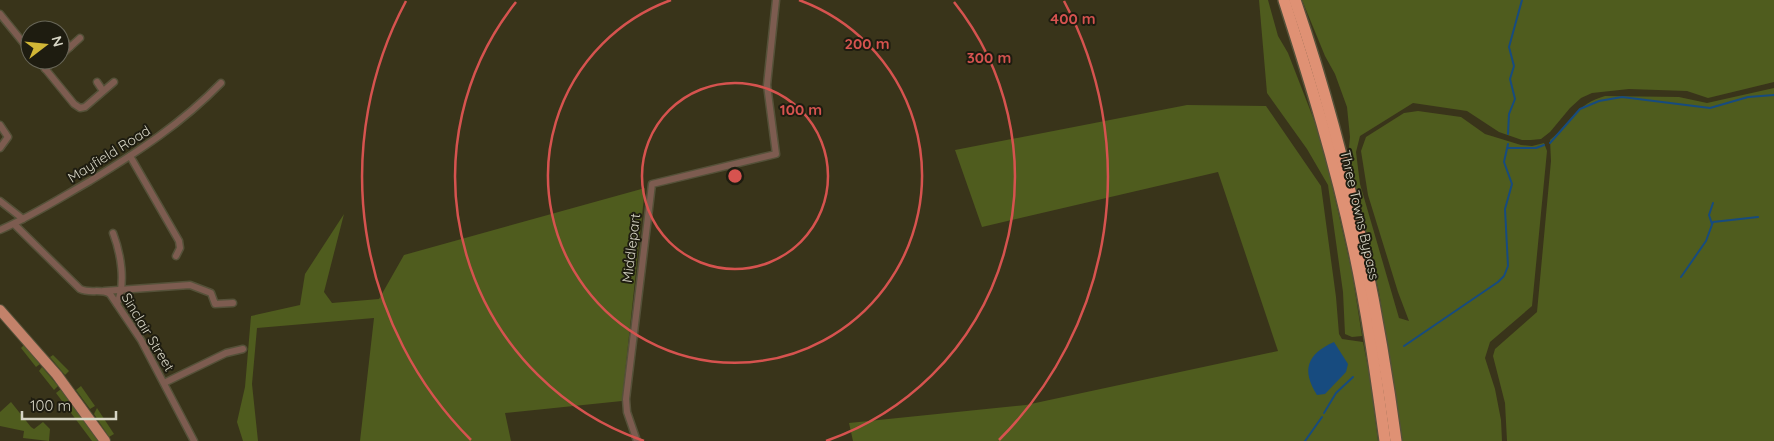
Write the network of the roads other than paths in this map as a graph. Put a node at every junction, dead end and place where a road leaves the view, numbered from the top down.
1 (776, 0) edge
2 (1284, 0) edge
3 (1296, 0) edge
4 (0, 14) edge
5 (80, 38) dead end
6 (20, 39) edge
7 (70, 47) edge
8 (46, 70) edge
9 (96, 82) dead end
10 (114, 82) dead end
11 (221, 83) dead end
12 (103, 91) junction
13 (0, 125) edge
14 (0, 148) edge
15 (130, 156) junction
16 (0, 201) edge
17 (23, 219) junction
18 (14, 224) junction
19 (0, 230) edge
20 (113, 233) dead end
21 (176, 256) dead end
22 (122, 289) junction
23 (104, 291) junction
24 (233, 303) dead end
25 (117, 304) junction
26 (0, 310) edge
27 (243, 349) dead end
28 (164, 383) junction
29 (105, 441) edge
30 (194, 441) edge
31 (637, 441) edge
32 (1385, 441) edge
33 (1396, 441) edge

1 - 31 street, Middlepart
2 - 32 highway, Three Towns Bypass
3 - 33 highway, Three Towns Bypass
4 - 6 street
5 - 7 street
8 - 12 street
9 - 12 street
10 - 12 street
11 - 15 street, Mayfield Road
13 - 14 street
15 - 17 street, Mayfield Road
15 - 21 street
16 - 17 street
17 - 18 street, Mayfield Road
18 - 19 street, Mayfield Road
18 - 23 street, Sinclair Street
20 - 22 street
22 - 23 street
22 - 24 street
22 - 25 street
23 - 25 street, Sinclair Street
25 - 28 street, Sinclair Street
26 - 29 main road
27 - 28 street
28 - 30 street, Sinclair Street

